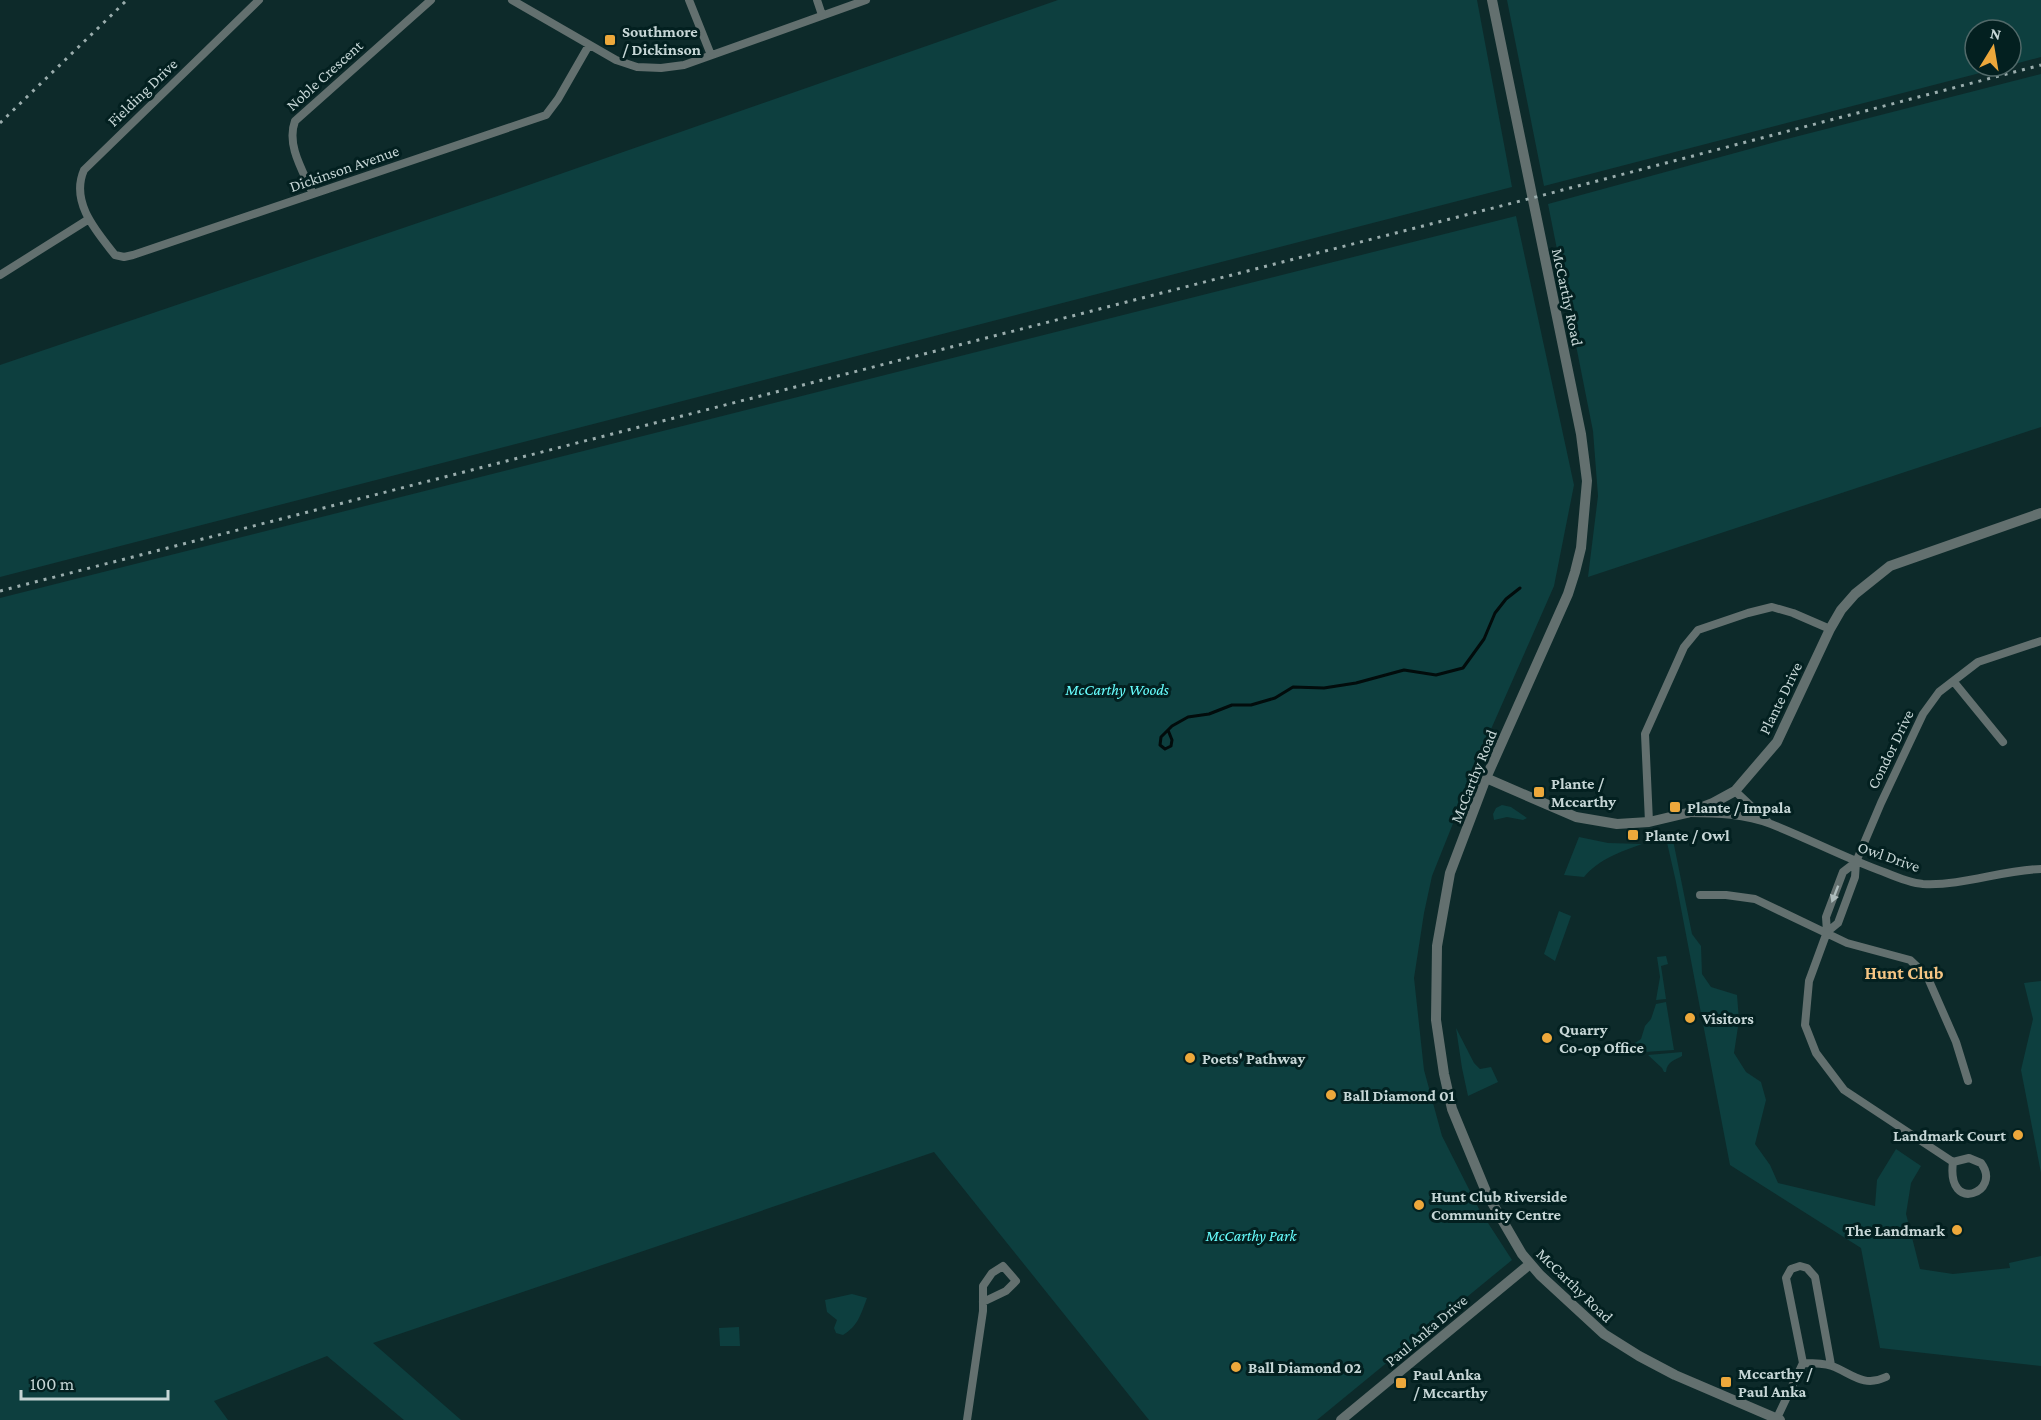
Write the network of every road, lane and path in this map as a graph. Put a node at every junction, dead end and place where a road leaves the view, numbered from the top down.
1 (258, 0) edge
2 (431, 0) edge
3 (512, 0) edge
4 (689, 0) edge
5 (817, 0) edge
6 (866, 0) edge
7 (1492, 0) edge
8 (822, 15) junction
9 (589, 45) junction
10 (711, 56) junction
11 (313, 194) junction
12 (89, 219) junction
13 (0, 275) edge
14 (2041, 513) edge
15 (1830, 628) junction
16 (2041, 641) edge
17 (1954, 682) junction
18 (2003, 742) dead end
19 (1486, 778) junction
20 (1735, 791) junction
21 (1687, 813) junction
22 (1649, 822) junction
23 (1769, 823) junction
24 (1856, 862) junction
25 (2041, 869) edge
26 (1700, 895) dead end
27 (1827, 932) junction
28 (1968, 1081) dead end
29 (1953, 1162) junction
30 (1530, 1264) junction
31 (983, 1302) junction
32 (1803, 1363) junction
33 (1831, 1365) junction
34 (1886, 1377) dead end
35 (1778, 1419) edge
36 (967, 1420) edge
37 (1341, 1420) edge

1 - 12 street, Fielding Drive
2 - 11 street, Noble Crescent
3 - 9 street
4 - 10 street
5 - 8 street
6 - 8 street
7 - 19 street, McCarthy Road
8 - 10 street
9 - 10 street
9 - 11 street, Dickinson Avenue
11 - 12 street, Dickinson Avenue
12 - 13 street
14 - 15 street, Plante Drive
15 - 20 street, Plante Drive
15 - 22 street
16 - 17 street, Condor Drive
17 - 18 street
17 - 24 street, Condor Drive
19 - 22 street, Plante Drive
19 - 30 street, McCarthy Road
20 - 21 street, Plante Drive
20 - 23 street, Owl Drive
21 - 22 street, Plante Drive
21 - 23 street, Owl Drive
23 - 24 street, Owl Drive
24 - 25 street, Owl Drive
24 - 27 street
24 -> 27 street
26 - 27 street
27 - 28 street
27 - 29 street
29 - 29 street
30 - 35 street, McCarthy Road
30 - 37 street, Paul Anka Drive
31 - 31 street
31 - 36 street
32 - 33 street
32 - 33 street
32 - 35 street
33 - 34 street

